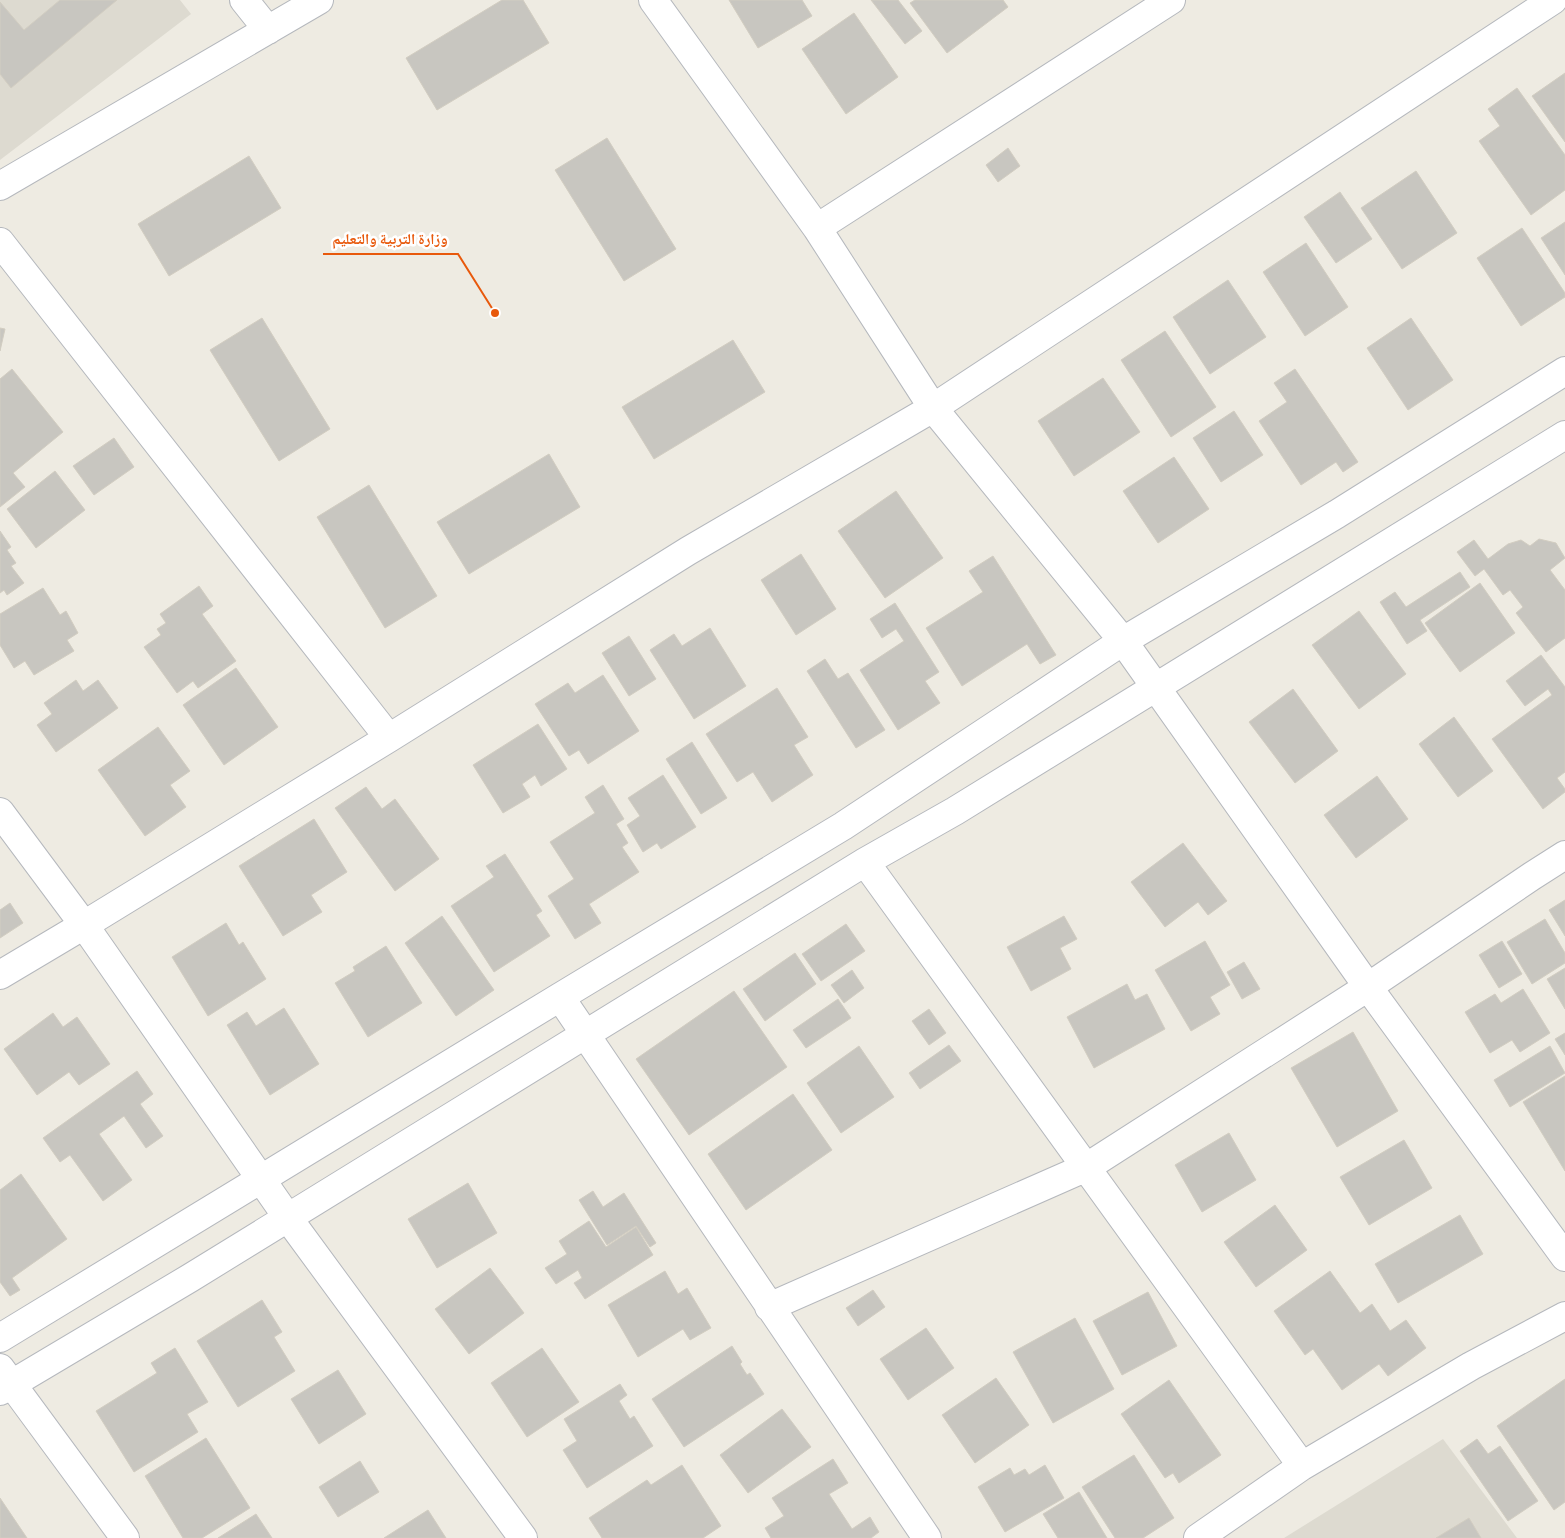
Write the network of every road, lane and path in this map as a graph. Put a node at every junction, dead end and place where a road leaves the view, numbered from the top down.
1 (244, 0) edge
2 (319, 0) edge
3 (653, 0) edge
4 (1553, 0) edge
5 (1159, 3) edge
6 (268, 30) junction
7 (0, 186) edge
8 (817, 228) junction
9 (0, 242) edge
10 (1565, 371) edge
11 (933, 408) junction
12 (1565, 434) edge
13 (1123, 641) junction
14 (1156, 686) junction
15 (390, 738) junction
16 (0, 812) edge
17 (1565, 855) edge
18 (865, 862) junction
19 (84, 925) junction
20 (0, 975) edge
21 (1368, 987) junction
22 (560, 997) junction
23 (585, 1034) junction
24 (1086, 1167) junction
25 (261, 1179) junction
26 (288, 1218) junction
27 (1565, 1257) edge
28 (769, 1306) junction
29 (1565, 1316) edge
30 (0, 1338) edge
31 (4, 1381) edge
32 (1302, 1466) junction
33 (125, 1538) edge
34 (523, 1538) edge
35 (926, 1538) edge
36 (1198, 1538) edge

1 - 6 street
2 - 6 street
3 - 8 street
4 - 11 street
5 - 8 street
6 - 7 street
8 - 11 street
9 - 15 street
10 - 13 street
11 - 13 street
11 - 15 street
12 - 14 street
13 - 14 street
13 - 22 street
14 - 18 street
14 - 21 street
15 - 19 street
16 - 19 street
17 - 21 street
18 - 23 street
18 - 24 street
19 - 20 street
19 - 25 street
21 - 24 street
21 - 27 street
22 - 23 street
22 - 25 street
23 - 26 street
23 - 28 street
24 - 28 street
24 - 32 street
25 - 26 street
25 - 30 street
26 - 31 street
26 - 34 street
28 - 35 street
29 - 32 street
31 - 33 street
32 - 36 street

